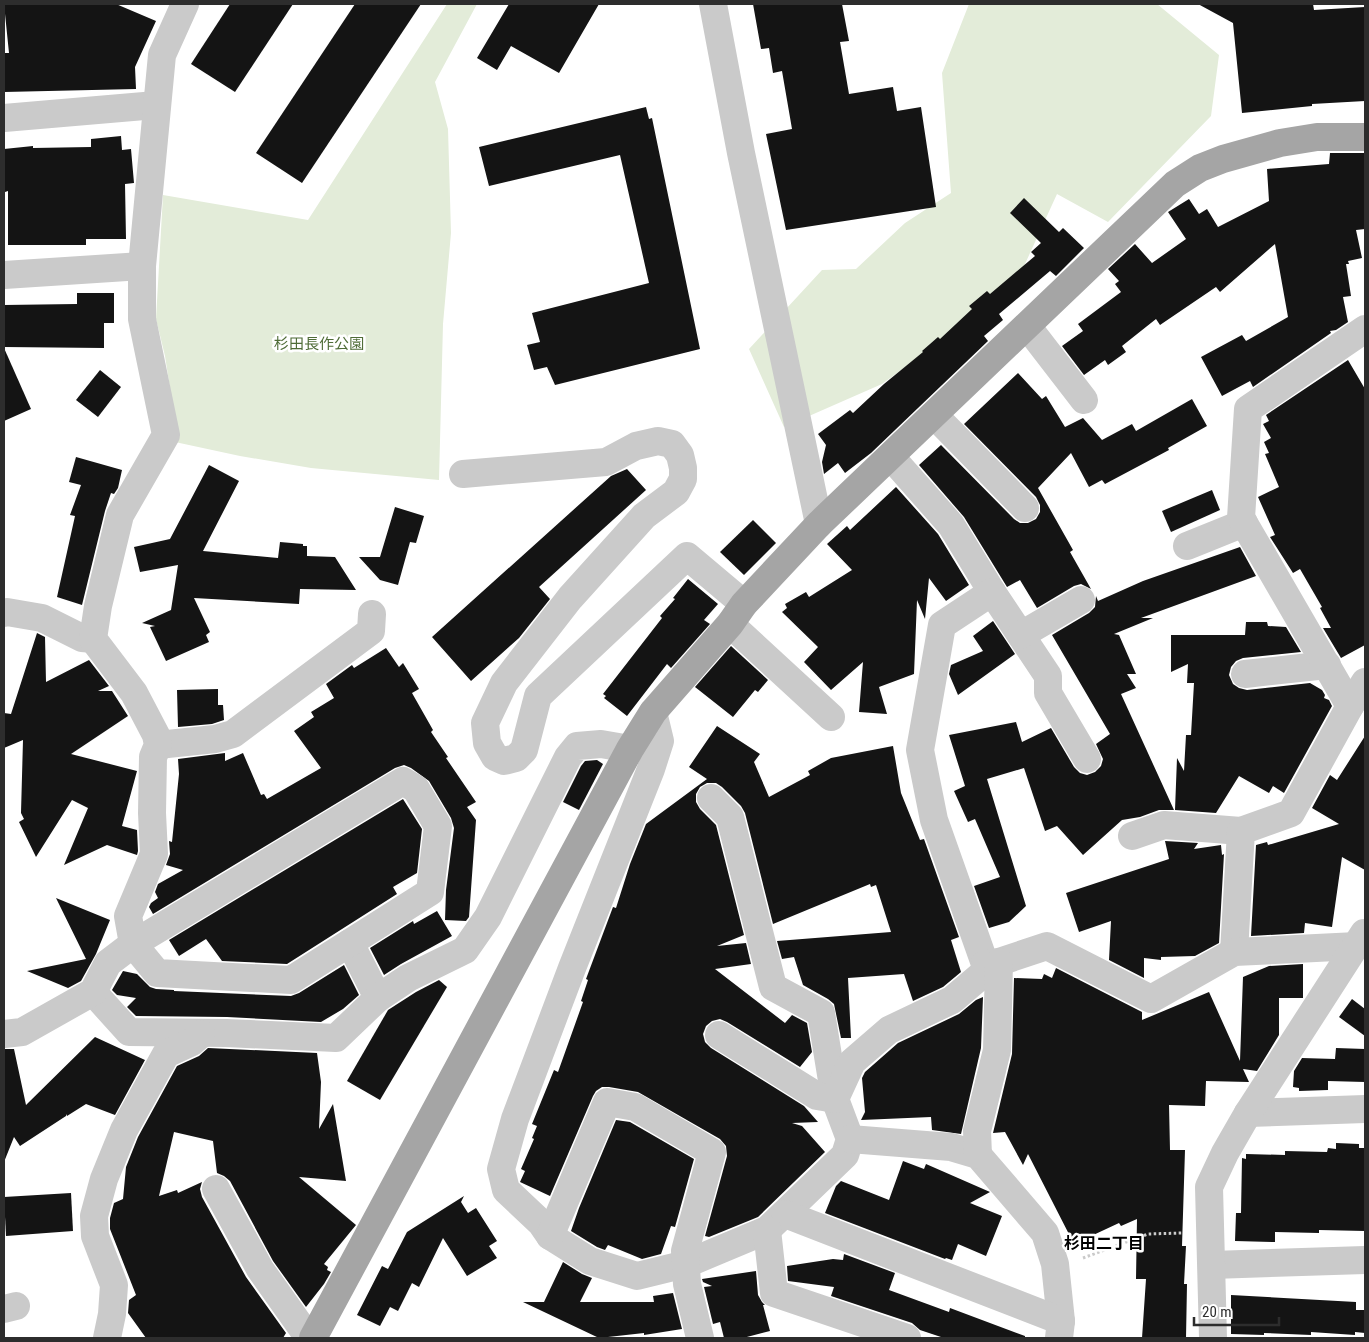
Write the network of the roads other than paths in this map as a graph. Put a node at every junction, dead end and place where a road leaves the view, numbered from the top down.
1 (184, 4) edge
2 (713, 4) edge
3 (156, 105) junction
4 (4, 118) edge
5 (1365, 137) edge
6 (142, 266) junction
7 (4, 275) edge
8 (1026, 326) junction
9 (1365, 329) edge
10 (1084, 400) dead end
11 (934, 416) junction
12 (891, 457) junction
13 (463, 474) dead end
14 (1025, 508) dead end
15 (1244, 523) junction
16 (819, 524) junction
17 (1187, 546) dead end
18 (992, 592) junction
19 (1081, 600) dead end
20 (4, 613) edge
21 (372, 614) dead end
22 (737, 614) junction
23 (1022, 635) junction
24 (93, 639) junction
25 (1327, 665) junction
26 (1245, 674) dead end
27 (1365, 682) edge
28 (1350, 706) junction
29 (653, 712) junction
30 (831, 717) dead end
31 (158, 745) junction
32 (630, 749) junction
33 (1087, 759) dead end
34 (711, 798) dead end
35 (1241, 831) junction
36 (1132, 836) dead end
37 (1361, 939) edge
38 (350, 943) junction
39 (132, 944) junction
40 (1234, 952) junction
41 (992, 963) junction
42 (94, 992) junction
43 (378, 998) junction
44 (202, 1033) junction
45 (4, 1034) edge
46 (719, 1035) dead end
47 (835, 1099) junction
48 (1365, 1110) edge
49 (1248, 1113) junction
50 (850, 1139) junction
51 (978, 1155) junction
52 (216, 1189) dead end
53 (776, 1222) junction
54 (550, 1236) junction
55 (1365, 1260) edge
56 (686, 1264) junction
57 (1212, 1265) junction
58 (1060, 1330) edge
59 (107, 1338) edge
60 (309, 1338) edge
61 (313, 1338) edge
62 (700, 1338) edge
63 (907, 1338) edge
64 (1213, 1338) edge

1 - 3 street
2 - 16 street
3 - 4 street
3 - 6 street
5 - 8 main road
6 - 7 street
6 - 24 street
8 - 10 street
8 - 11 main road
9 - 15 street
11 - 12 main road
11 - 14 street
12 - 16 main road
12 - 18 street
13 - 22 street
15 - 17 street
15 - 25 street
16 - 22 main road
18 - 23 street
18 - 41 street
19 - 23 street
20 - 24 street
21 - 31 street
22 - 29 main road
22 - 30 street
23 - 33 street
24 - 31 street
25 - 26 street
25 - 28 street
27 - 28 street
28 - 35 street
29 - 32 main road
29 - 54 street
31 - 39 street
32 - 43 street
32 - 61 main road
34 - 47 street
35 - 36 street
35 - 40 street
37 - 40 street
37 - 49 street
38 - 39 street
38 - 39 street
38 - 43 street
39 - 42 street
40 - 41 street
41 - 47 street
41 - 51 street
42 - 44 street
42 - 45 street
43 - 44 street
44 - 59 street
46 - 47 street
47 - 50 street
48 - 49 street
49 - 57 street
50 - 51 street
50 - 53 street
51 - 58 street
52 - 60 street
53 - 56 street
53 - 58 street
53 - 63 street
54 - 56 street
54 - 56 street
55 - 57 street
56 - 62 street
57 - 64 street

